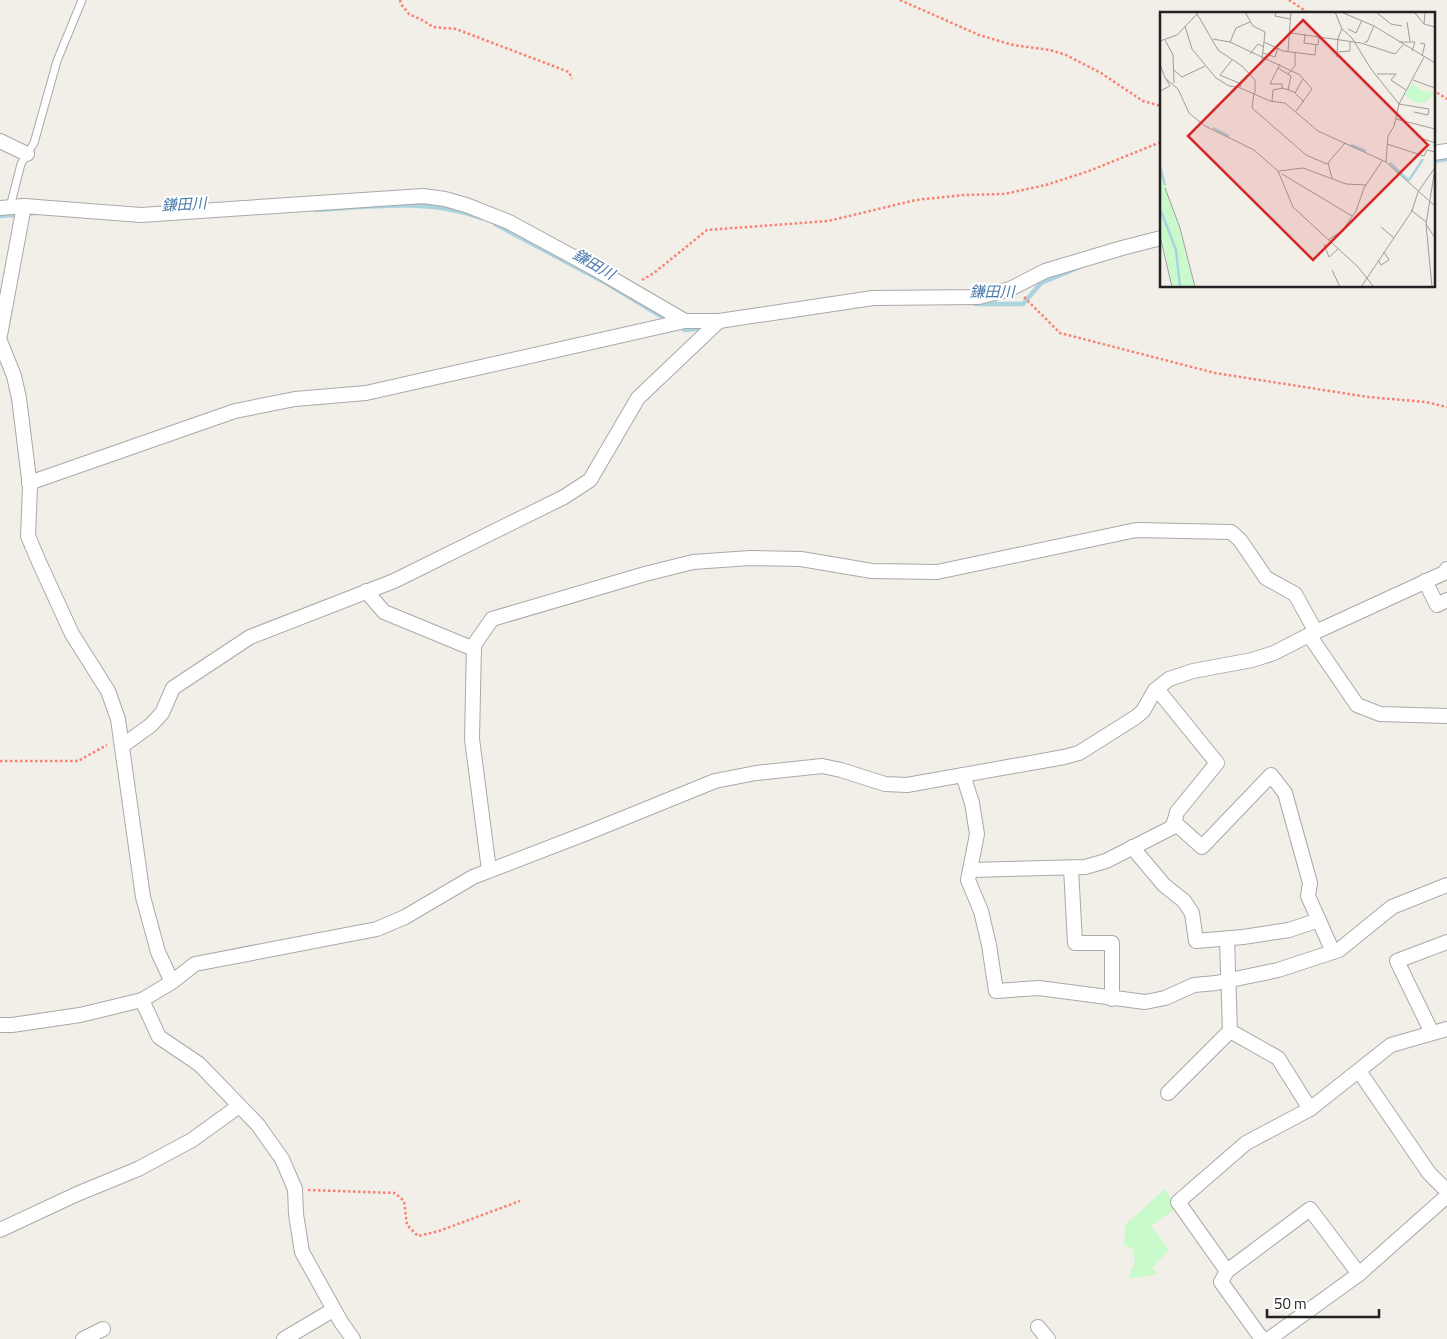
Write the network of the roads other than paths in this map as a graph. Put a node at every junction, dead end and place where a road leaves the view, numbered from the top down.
1 (82, 0) edge
2 (0, 141) edge
3 (1447, 151) edge
4 (1434, 153) edge
5 (27, 154) junction
6 (12, 207) edge
7 (1160, 238) edge
8 (685, 321) junction
9 (719, 321) junction
10 (0, 335) edge
11 (0, 341) edge
12 (29, 482) junction
13 (1447, 569) edge
14 (1425, 581) junction
15 (366, 591) junction
16 (1447, 600) edge
17 (1312, 633) junction
18 (474, 649) junction
19 (1157, 689) junction
20 (1447, 716) edge
21 (121, 741) junction
22 (963, 775) junction
23 (1174, 822) junction
24 (1132, 847) junction
25 (1071, 868) junction
26 (490, 870) junction
27 (970, 870) junction
28 (1447, 885) edge
29 (1319, 920) junction
30 (1227, 939) junction
31 (1447, 942) edge
32 (1333, 952) junction
33 (1228, 980) junction
34 (172, 982) junction
35 (1112, 999) junction
36 (142, 1000) junction
37 (0, 1024) edge
38 (1447, 1029) edge
39 (1230, 1031) junction
40 (1432, 1033) junction
41 (1359, 1071) junction
42 (1168, 1093) dead end
43 (239, 1106) junction
44 (1310, 1110) junction
45 (1447, 1191) edge
46 (1447, 1196) edge
47 (0, 1230) edge
48 (1227, 1271) junction
49 (1359, 1274) junction
50 (333, 1310) junction
51 (1038, 1327) dead end
52 (103, 1329) dead end
53 (83, 1339) edge
54 (284, 1339) edge
55 (353, 1339) edge
56 (1048, 1339) edge
57 (1262, 1339) edge
58 (1270, 1339) edge

1 - 5 lane
2 - 5 street
3 - 4 street
5 - 6 lane
6 - 8 street
6 - 10 street
7 - 9 street
8 - 9 street
8 - 12 street
9 - 15 street
11 - 12 street
12 - 21 street
13 - 14 street
14 - 16 street
14 - 17 street
15 - 18 street
15 - 21 street
17 - 18 street
17 - 19 street
17 - 20 street
18 - 26 street
19 - 22 street
19 - 23 street
21 - 34 street
22 - 26 street
22 - 27 street
23 - 24 street
23 - 29 street
24 - 25 street
24 - 30 street
25 - 27 street
25 - 35 street
26 - 34 street
27 - 35 street
28 - 32 street
29 - 30 street
29 - 32 street
30 - 33 street
31 - 40 street
32 - 33 street
33 - 35 street
33 - 39 street
34 - 36 street
36 - 37 street
36 - 43 street
38 - 40 street
39 - 42 street
39 - 44 street
40 - 41 street
41 - 44 street
41 - 45 street
43 - 47 street
43 - 50 street
44 - 48 street
46 - 49 street
48 - 49 street
48 - 57 street
49 - 58 street
50 - 54 street
50 - 55 street
51 - 56 street
52 - 53 street

